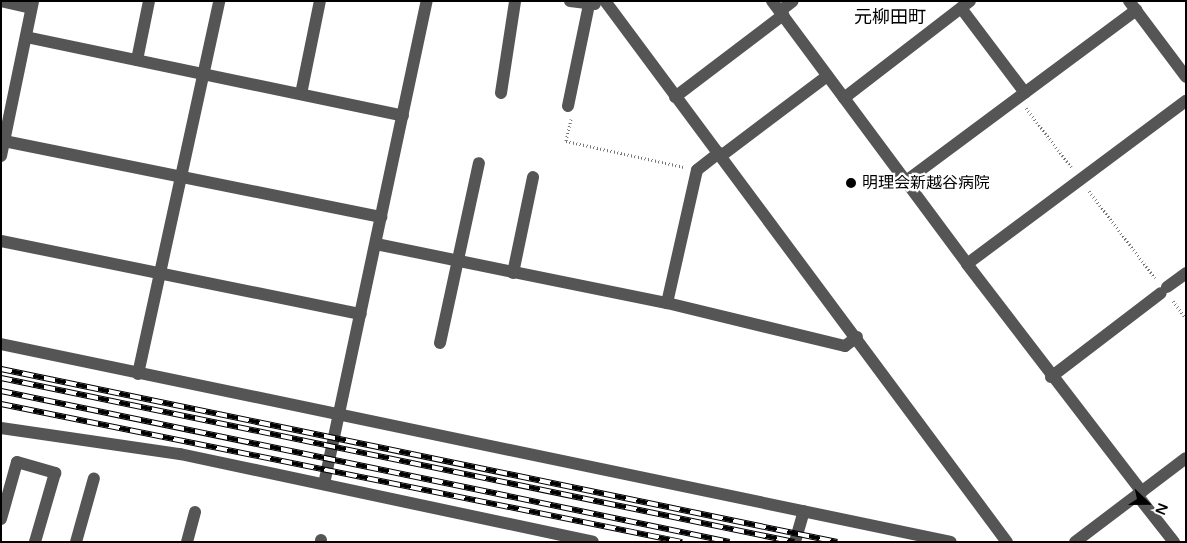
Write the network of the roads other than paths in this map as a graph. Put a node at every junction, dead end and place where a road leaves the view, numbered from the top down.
1 (149, 1) edge
2 (219, 1) edge
3 (320, 1) edge
4 (427, 1) edge
5 (515, 1) edge
6 (570, 1) edge
7 (605, 1) edge
8 (793, 1) edge
9 (1, 2) edge
10 (594, 3) edge
11 (32, 5) edge
12 (966, 5) edge
13 (1133, 6) edge
14 (778, 9) edge
15 (26, 38) junction
16 (137, 60) junction
17 (203, 74) junction
18 (828, 76) junction
19 (1186, 77) edge
20 (501, 93) dead end
21 (300, 94) junction
22 (1022, 95) junction
23 (675, 97) junction
24 (844, 98) junction
25 (1186, 101) edge
26 (568, 106) road end
27 (403, 116) junction
28 (4, 141) junction
29 (720, 155) junction
30 (1, 156) edge
31 (479, 163) dead end
32 (181, 177) junction
33 (533, 177) dead end
34 (906, 181) junction
35 (381, 217) junction
36 (1, 240) edge
37 (376, 244) junction
38 (458, 261) junction
39 (967, 264) junction
40 (160, 273) junction
41 (514, 273) junction
42 (1186, 273) edge
43 (667, 303) junction
44 (361, 314) junction
45 (857, 337) junction
46 (440, 343) dead end
47 (1, 344) edge
48 (138, 374) junction
49 (1051, 377) junction
50 (340, 414) junction
51 (1, 428) edge
52 (1186, 458) edge
53 (94, 478) dead end
54 (324, 484) junction
55 (1140, 493) junction
56 (804, 511) junction
57 (195, 512) dead end
58 (1, 520) edge
59 (36, 542) edge
60 (76, 542) edge
61 (187, 542) edge
62 (593, 542) edge
63 (795, 542) edge
64 (951, 542) edge
65 (1007, 542) edge
66 (1075, 542) edge
67 (1174, 542) edge

1 - 16 street
2 - 17 street
3 - 21 street
4 - 27 street
5 - 20 street
6 - 10 street
7 - 23 street
8 - 14 street
9 - 11 street
10 - 26 street
11 - 15 street
12 - 22 street
12 - 24 street
13 - 19 street
13 - 22 street
14 - 18 street
14 - 23 street
15 - 16 street
15 - 28 street
16 - 17 street
17 - 21 street
17 - 32 street
18 - 24 street
18 - 29 street
21 - 27 street
22 - 34 street
23 - 29 street
24 - 34 street
25 - 39 street
27 - 35 street
28 - 30 street
28 - 32 street
29 - 43 street
29 - 45 street
31 - 38 street
32 - 35 street
32 - 40 street
33 - 41 street
34 - 39 street
35 - 37 street
36 - 40 street
37 - 38 street
37 - 44 street
38 - 41 street
38 - 46 street
39 - 49 street
40 - 44 street
40 - 48 street
41 - 43 street
42 - 49 street
43 - 45 street
44 - 50 street
45 - 65 street
47 - 48 street
48 - 50 street
49 - 55 street
50 - 54 street
50 - 56 street
51 - 54 street
52 - 55 street
53 - 60 street
54 - 62 street
55 - 66 street
55 - 67 street
56 - 63 street
56 - 64 street
57 - 61 street
58 - 59 street

